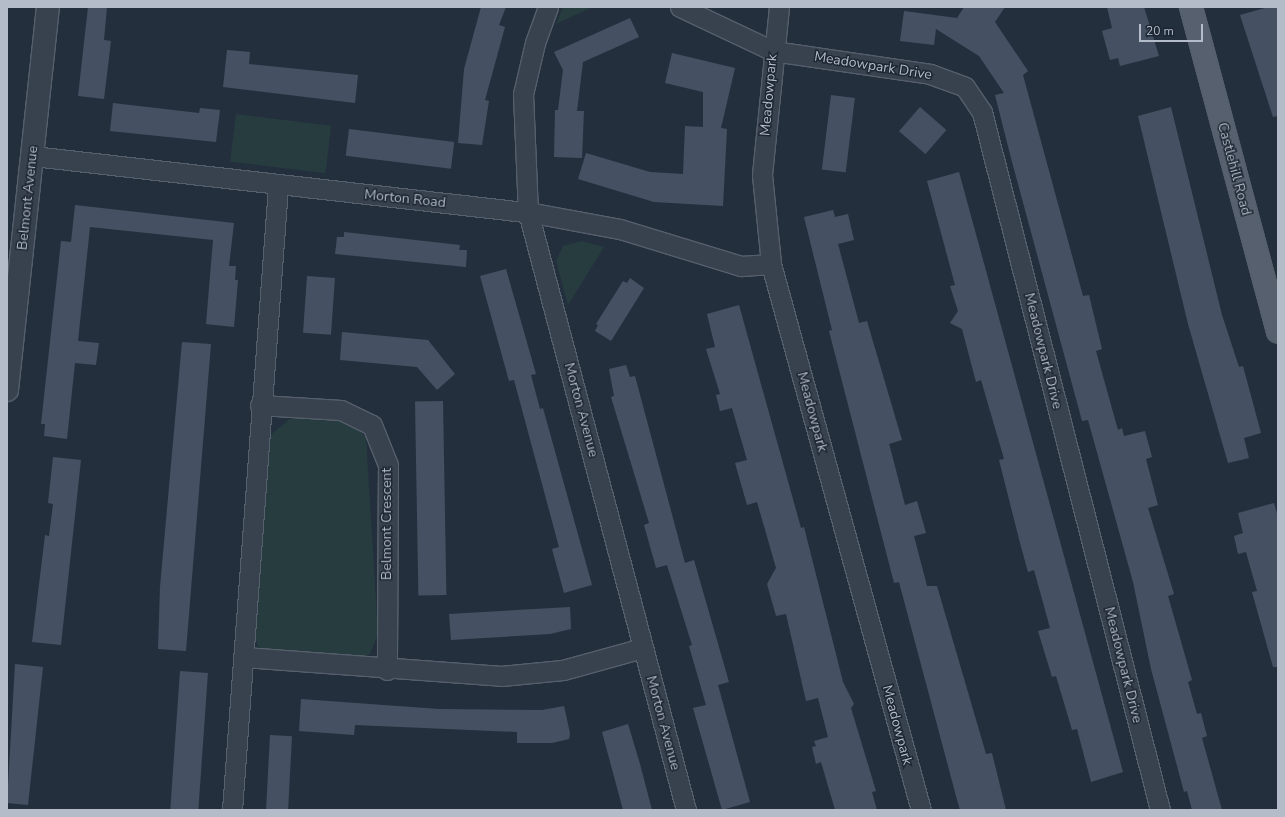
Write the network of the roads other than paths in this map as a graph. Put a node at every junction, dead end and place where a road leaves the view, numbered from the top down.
1 (48, 7) edge
2 (548, 7) edge
3 (680, 7) edge
4 (779, 7) edge
5 (1191, 7) edge
6 (773, 51) junction
7 (33, 156) junction
8 (278, 186) junction
9 (528, 212) junction
10 (771, 264) junction
11 (1278, 332) edge
12 (7, 390) edge
13 (260, 405) junction
14 (644, 648) junction
15 (244, 657) junction
16 (387, 670) junction
17 (232, 810) edge
18 (686, 810) edge
19 (920, 810) edge
20 (1160, 810) edge

1 - 7 street, Belmont Avenue
2 - 9 street, Morton Avenue
3 - 6 street, Meadowpark Drive
4 - 6 street, Meadowpark
5 - 11 main road, Castlehill Road
6 - 10 street, Meadowpark
6 - 20 street, Meadowpark Drive
7 - 8 street, Morton Road
7 - 12 street, Belmont Avenue
8 - 9 street, Morton Road
8 - 13 street
9 - 10 street, Morton Road
9 - 14 street, Morton Avenue
10 - 19 street, Meadowpark
13 - 15 street
13 - 16 street, Belmont Crescent
14 - 16 street
14 - 18 street, Morton Avenue
15 - 16 street
15 - 17 street

